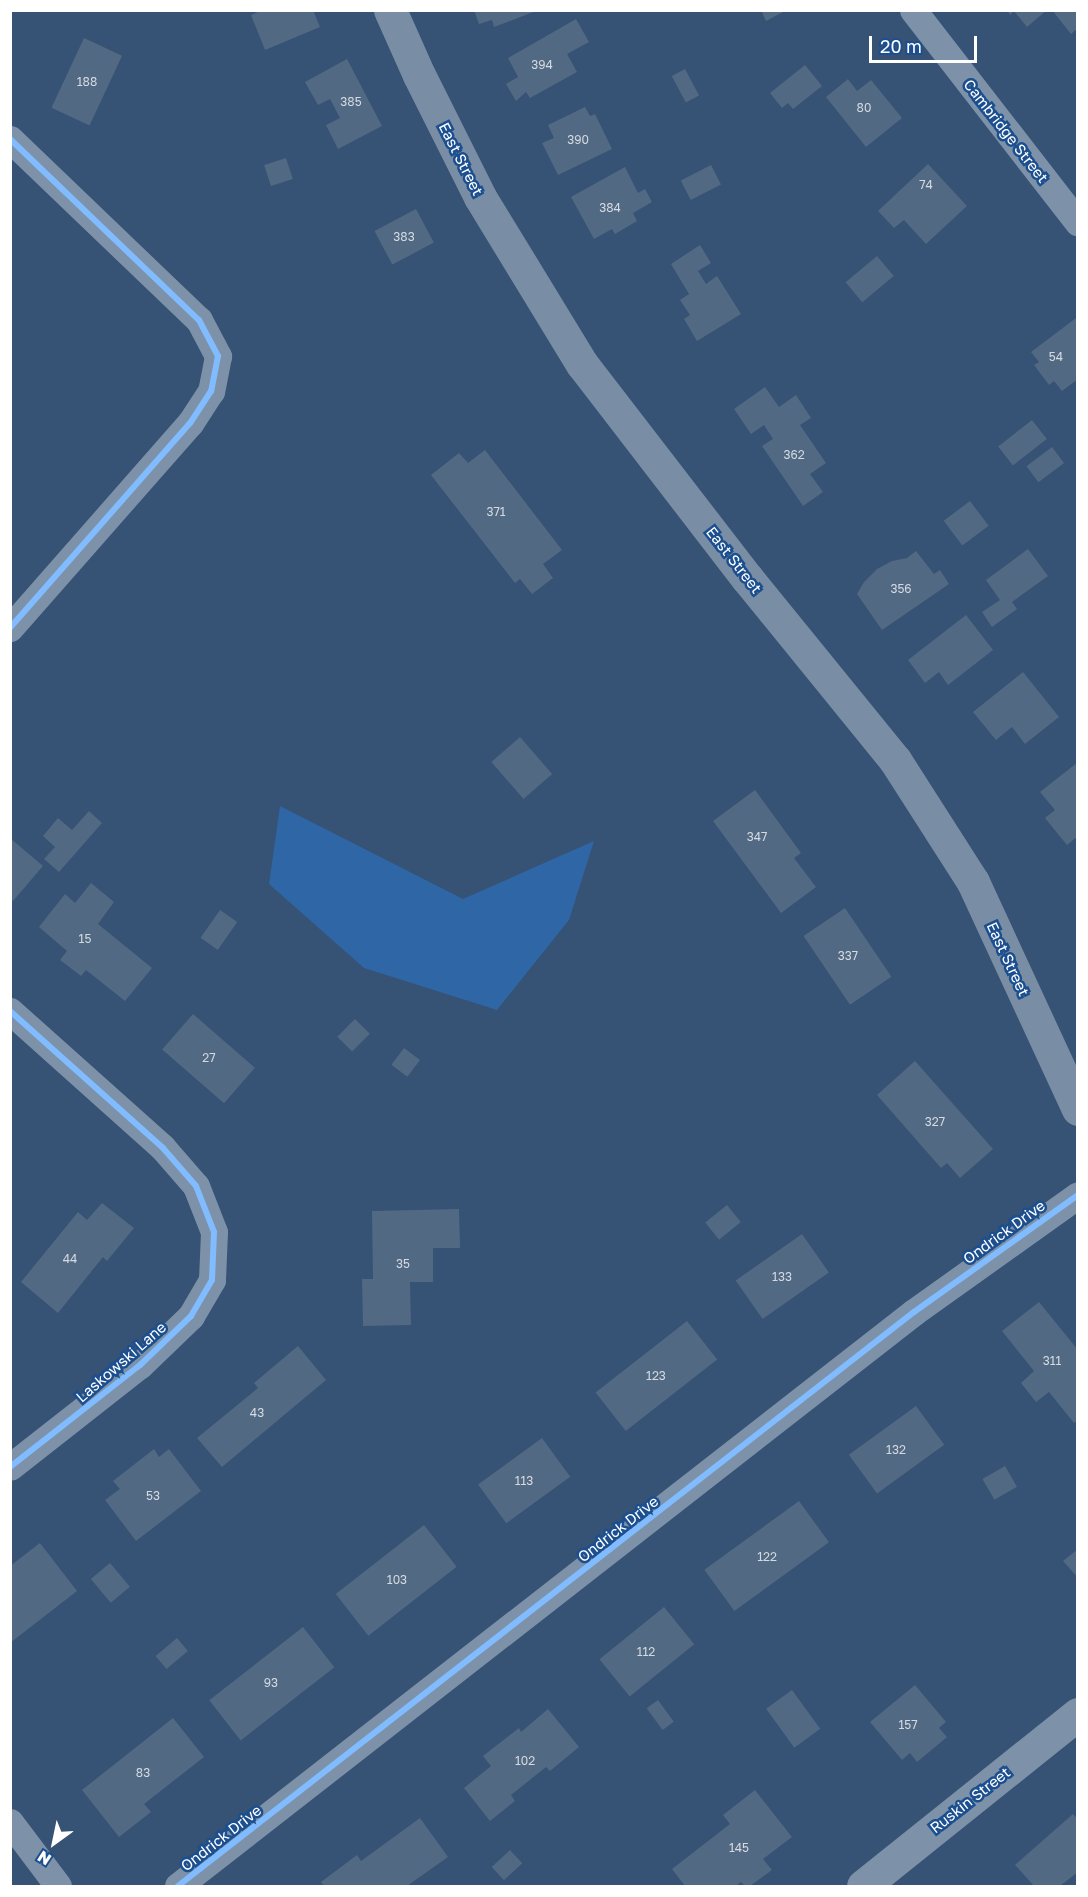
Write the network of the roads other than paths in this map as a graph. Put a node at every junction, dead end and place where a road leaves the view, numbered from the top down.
1 (390, 10) edge
2 (912, 10) edge
3 (10, 139) edge
4 (1077, 223) edge
5 (10, 628) edge
6 (10, 1011) edge
7 (1077, 1109) edge
8 (1077, 1195) edge
9 (10, 1467) edge
10 (1077, 1714) edge
11 (10, 1822) edge
12 (58, 1887) edge
13 (178, 1887) edge
14 (863, 1887) edge

1 - 7 main road, East Street
2 - 4 street, Cambridge Street
3 - 5 street
6 - 9 street, Laskowski Lane
8 - 13 street, Ondrick Drive
10 - 14 street, Ruskin Street
11 - 12 street

